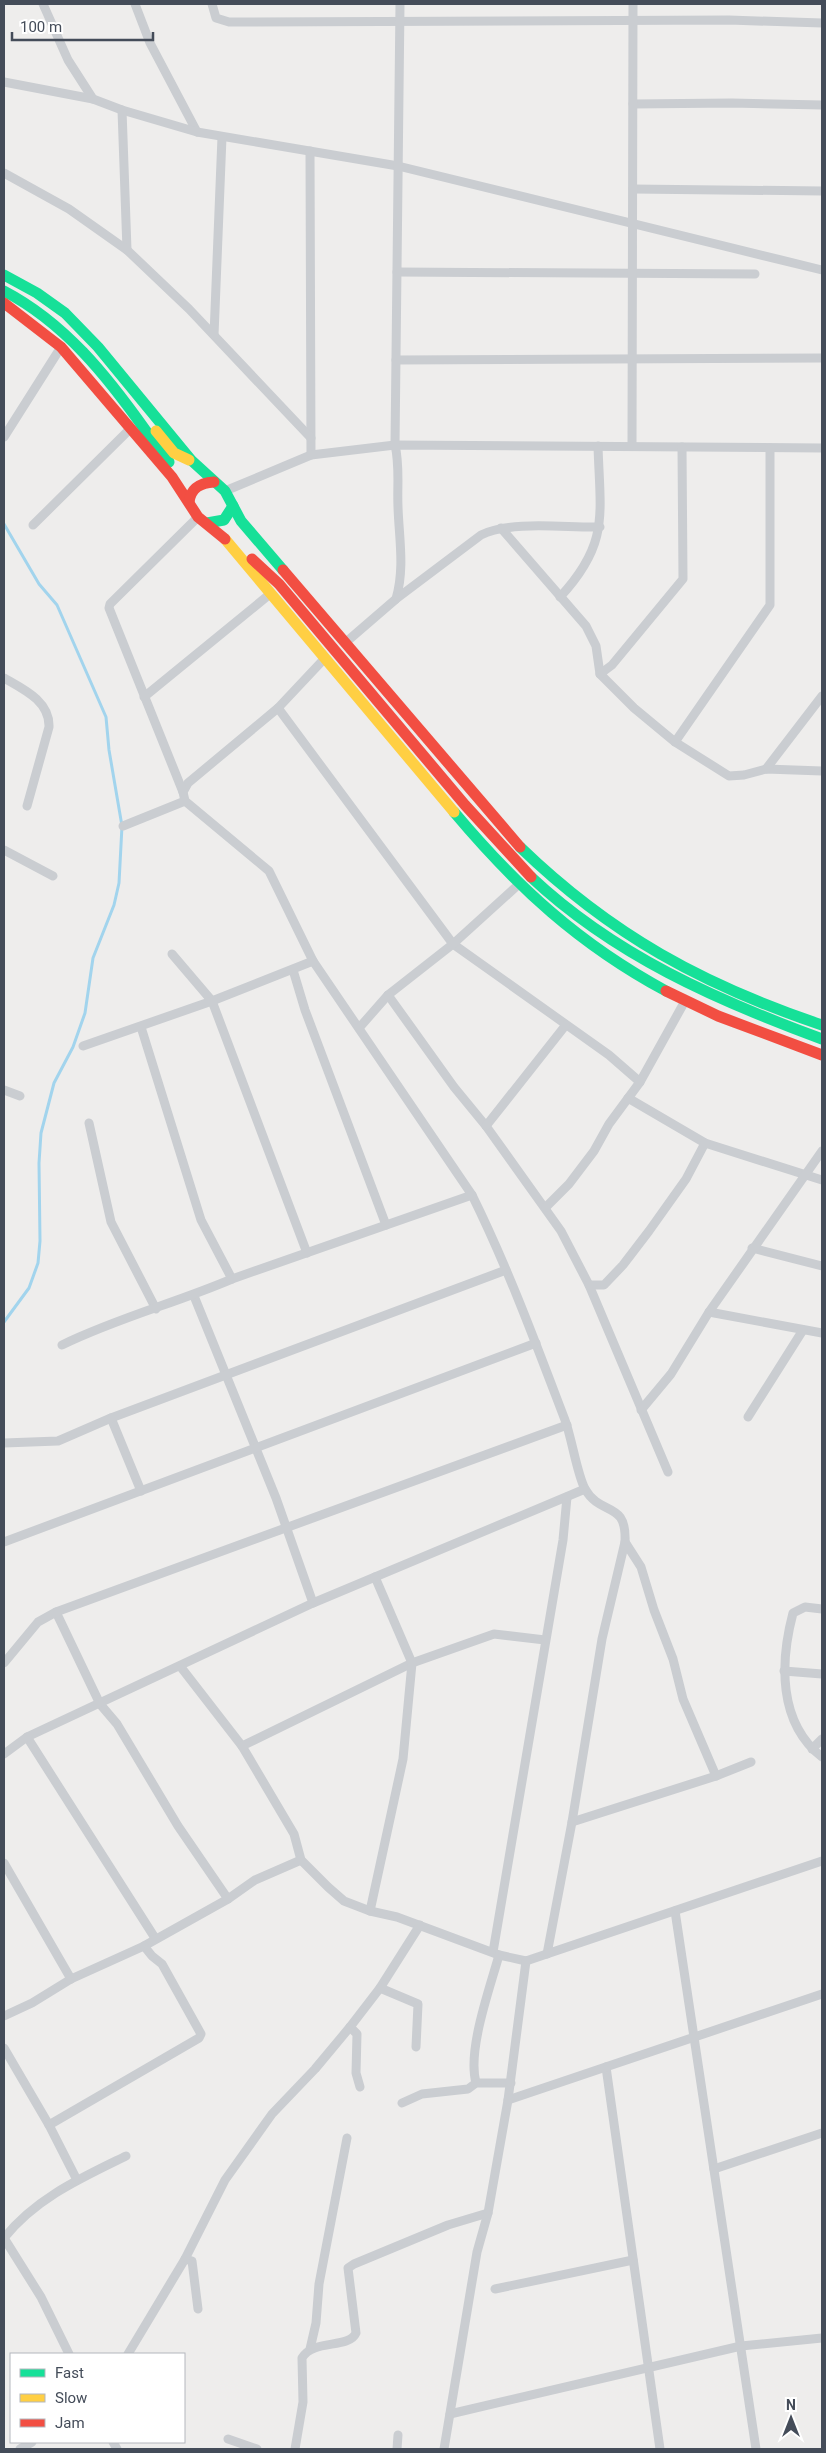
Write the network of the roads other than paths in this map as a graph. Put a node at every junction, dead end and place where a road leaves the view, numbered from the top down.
1 (43, 4) edge
2 (135, 4) edge
3 (212, 4) edge
4 (400, 4) edge
5 (633, 4) edge
6 (633, 20) junction
7 (400, 22) junction
8 (822, 23) edge
9 (4, 82) edge
10 (93, 99) junction
11 (633, 104) junction
12 (822, 105) edge
13 (122, 110) junction
14 (196, 132) junction
15 (222, 137) junction
16 (310, 151) junction
17 (398, 166) junction
18 (4, 173) edge
19 (633, 189) junction
20 (822, 191) edge
21 (633, 224) junction
22 (127, 250) junction
23 (822, 270) edge
24 (397, 272) junction
25 (632, 274) junction
26 (755, 274) dead end
27 (4, 275) edge
28 (4, 291) edge
29 (4, 303) edge
30 (214, 335) junction
31 (61, 346) junction
32 (822, 358) edge
33 (632, 359) junction
34 (396, 360) junction
35 (140, 419) junction
36 (130, 429) junction
37 (4, 437) edge
38 (311, 438) junction
39 (396, 445) junction
40 (598, 446) junction
41 (632, 446) junction
42 (682, 447) junction
43 (770, 448) junction
44 (822, 448) edge
45 (311, 455) junction
46 (191, 460) junction
47 (172, 477) junction
48 (214, 482) junction
49 (225, 492) junction
50 (189, 502) junction
51 (233, 506) junction
52 (203, 520) junction
53 (241, 520) junction
54 (33, 525) dead end
55 (600, 527) junction
56 (501, 528) junction
57 (223, 537) junction
58 (279, 584) junction
59 (270, 594) junction
60 (560, 597) junction
61 (396, 599) junction
62 (346, 643) junction
63 (324, 658) junction
64 (600, 674) junction
65 (4, 678) edge
66 (822, 696) edge
67 (144, 697) junction
68 (278, 708) junction
69 (675, 742) junction
70 (766, 769) junction
71 (822, 770) edge
72 (184, 796) junction
73 (27, 806) dead end
74 (123, 826) dead end
75 (4, 850) edge
76 (53, 876) dead end
77 (518, 885) junction
78 (454, 944) junction
79 (172, 954) dead end
80 (313, 961) junction
81 (293, 970) junction
82 (388, 995) junction
83 (212, 1001) junction
84 (685, 1001) junction
85 (822, 1025) edge
86 (565, 1026) junction
87 (141, 1027) junction
88 (359, 1028) junction
89 (822, 1039) edge
90 (83, 1046) dead end
91 (822, 1056) edge
92 (640, 1082) junction
93 (4, 1090) edge
94 (20, 1096) dead end
95 (628, 1098) junction
96 (89, 1123) dead end
97 (486, 1126) junction
98 (705, 1143) junction
99 (822, 1151) edge
100 (804, 1175) junction
101 (822, 1180) edge
102 (472, 1195) junction
103 (546, 1207) junction
104 (386, 1225) junction
105 (752, 1248) junction
106 (307, 1253) junction
107 (822, 1266) edge
108 (506, 1270) junction
109 (232, 1279) junction
110 (588, 1284) junction
111 (194, 1296) junction
112 (156, 1309) junction
113 (709, 1312) junction
114 (803, 1330) junction
115 (822, 1333) edge
116 (536, 1343) junction
117 (62, 1345) dead end
118 (226, 1375) junction
119 (641, 1410) junction
120 (748, 1417) dead end
121 (111, 1418) junction
122 (567, 1425) junction
123 (4, 1443) edge
124 (256, 1448) junction
125 (668, 1472) dead end
126 (585, 1489) junction
127 (141, 1491) junction
128 (567, 1497) junction
129 (286, 1528) junction
130 (4, 1542) edge
131 (625, 1542) junction
132 (376, 1577) junction
133 (313, 1603) junction
134 (822, 1608) edge
135 (56, 1612) junction
136 (545, 1640) junction
137 (412, 1663) junction
138 (4, 1664) edge
139 (180, 1666) junction
140 (784, 1672) junction
141 (822, 1674) edge
142 (100, 1704) junction
143 (27, 1737) junction
144 (822, 1738) edge
145 (242, 1746) junction
146 (812, 1750) junction
147 (4, 1754) edge
148 (822, 1757) edge
149 (751, 1762) dead end
150 (716, 1776) junction
151 (572, 1822) junction
152 (301, 1860) junction
153 (822, 1861) edge
154 (4, 1863) edge
155 (228, 1899) junction
156 (370, 1911) junction
157 (675, 1911) junction
158 (420, 1926) junction
159 (155, 1938) junction
160 (144, 1946) junction
161 (496, 1953) junction
162 (547, 1954) junction
163 (526, 1961) junction
164 (71, 1979) junction
165 (380, 1988) junction
166 (822, 1994) edge
167 (4, 2016) edge
168 (350, 2027) junction
169 (694, 2036) junction
170 (416, 2047) dead end
171 (4, 2048) edge
172 (606, 2067) junction
173 (476, 2083) junction
174 (511, 2083) junction
175 (360, 2087) dead end
176 (508, 2100) junction
177 (402, 2103) dead end
178 (49, 2125) junction
179 (822, 2133) edge
180 (347, 2138) dead end
181 (126, 2156) dead end
182 (714, 2169) junction
183 (77, 2180) junction
184 (488, 2213) junction
185 (4, 2238) edge
186 (185, 2259) junction
187 (633, 2260) junction
188 (495, 2289) dead end
189 (198, 2309) dead end
190 (822, 2338) edge
191 (741, 2346) junction
192 (310, 2349) junction
193 (69, 2353) edge
194 (129, 2353) edge
195 (648, 2367) junction
196 (450, 2414) junction
197 (398, 2434) dead end
198 (228, 2439) dead end
199 (257, 2449) edge
200 (296, 2449) edge
201 (397, 2449) edge
202 (444, 2449) edge
203 (660, 2449) edge
204 (756, 2449) edge

1 - 10 street
2 - 14 street
3 - 7 street
4 - 7 street
5 - 6 street
6 - 7 street
6 - 8 street
6 - 11 street
7 - 17 street
9 - 10 street
10 - 13 street
11 - 12 street
11 - 19 street
13 - 14 street
13 - 22 street
14 - 15 street
15 - 16 street
15 - 30 street
16 - 17 street
16 - 38 street
17 - 21 street
17 - 24 street
18 - 22 street
19 - 20 street
19 - 21 street
21 - 23 street
21 - 25 street
22 - 30 street
24 - 25 street
24 - 34 street
25 - 26 street
25 - 33 street
27 - 46 main road
28 - 35 main road
29 - 31 main road
30 - 38 street
31 - 36 main road
31 - 37 street
32 - 33 street
33 - 34 street
33 - 41 street
34 - 39 street
35 - 46 main road
35 - 47 main road
36 - 47 main road
36 - 54 street
38 - 45 street
39 - 40 street
39 - 45 street
39 - 61 street
40 - 41 street
40 - 55 street
41 - 42 street
42 - 43 street
42 - 64 street
43 - 44 street
43 - 69 street
45 - 49 street
46 - 48 main road
47 - 50 main road
48 - 49 main road
48 - 50 main road
49 - 51 main road
50 - 52 main road
51 - 52 main road
51 - 53 main road
52 - 57 main road
52 - 67 street
53 - 58 main road
53 - 62 main road
55 - 56 street
55 - 60 street
56 - 60 street
56 - 61 street
57 - 58 main road
57 - 59 main road
58 - 89 main road
59 - 63 main road
59 - 67 street
60 - 64 street
61 - 62 street
62 - 85 main road
63 - 68 street
63 - 77 main road
64 - 69 street
65 - 73 street
66 - 70 street
67 - 72 street
68 - 72 street
68 - 78 street
69 - 70 street
70 - 71 street
72 - 74 street
72 - 80 street
75 - 76 street
77 - 78 street
77 - 84 main road
78 - 82 street
78 - 86 street
79 - 83 street
80 - 81 street
80 - 88 street
81 - 83 street
81 - 104 street
82 - 88 street
82 - 97 street
83 - 87 street
83 - 106 street
84 - 91 main road
84 - 92 street
86 - 92 street
86 - 97 street
87 - 90 street
87 - 109 street
88 - 102 street
92 - 95 street
93 - 94 street
95 - 98 street
95 - 103 street
96 - 112 street
97 - 103 street
98 - 100 street
98 - 110 street
99 - 100 street
100 - 101 street
100 - 105 street
102 - 104 street
102 - 108 street
103 - 110 street
104 - 106 street
105 - 107 street
105 - 113 street
106 - 109 street
108 - 116 street
108 - 118 street
109 - 111 street
110 - 119 street
111 - 112 street
111 - 118 street
112 - 117 street
113 - 114 street
113 - 119 street
114 - 115 street
114 - 120 street
116 - 122 street
116 - 124 street
118 - 121 street
118 - 124 street
119 - 125 street
121 - 123 street
121 - 127 street
122 - 126 street
122 - 129 street
124 - 127 street
124 - 129 street
126 - 128 street
126 - 131 street
127 - 130 street
128 - 132 street
128 - 136 street
129 - 133 street
129 - 135 street
131 - 150 street
131 - 151 street
132 - 133 street
132 - 137 street
133 - 139 street
134 - 140 street
135 - 138 street
135 - 142 street
136 - 137 street
136 - 161 street
137 - 145 street
137 - 156 street
139 - 142 street
139 - 145 street
140 - 141 street
140 - 146 street
142 - 143 street
142 - 155 street
143 - 147 street
143 - 159 street
144 - 146 street
145 - 152 street
146 - 148 street
149 - 150 street
150 - 151 street
151 - 162 street
152 - 155 street
152 - 156 street
153 - 157 street
154 - 164 street
155 - 159 street
156 - 158 street
157 - 162 street
157 - 169 street
158 - 161 street
158 - 165 street
159 - 160 street
160 - 164 street
160 - 178 street
161 - 163 street
161 - 173 street
162 - 163 street
163 - 174 street
164 - 167 street
165 - 168 street
165 - 170 street
166 - 169 street
168 - 175 street
168 - 186 street
169 - 172 street
169 - 182 street
171 - 178 street
172 - 176 street
172 - 187 street
173 - 174 street
173 - 177 street
174 - 176 street
176 - 184 street
178 - 183 street
179 - 182 street
180 - 192 street
181 - 183 street
182 - 191 street
183 - 185 street
184 - 192 street
184 - 196 street
185 - 193 street
186 - 189 street
186 - 194 street
187 - 188 street
187 - 195 street
190 - 191 street
191 - 195 street
191 - 204 street
192 - 200 street
195 - 196 street
195 - 203 street
196 - 202 street
197 - 201 street
198 - 199 street

